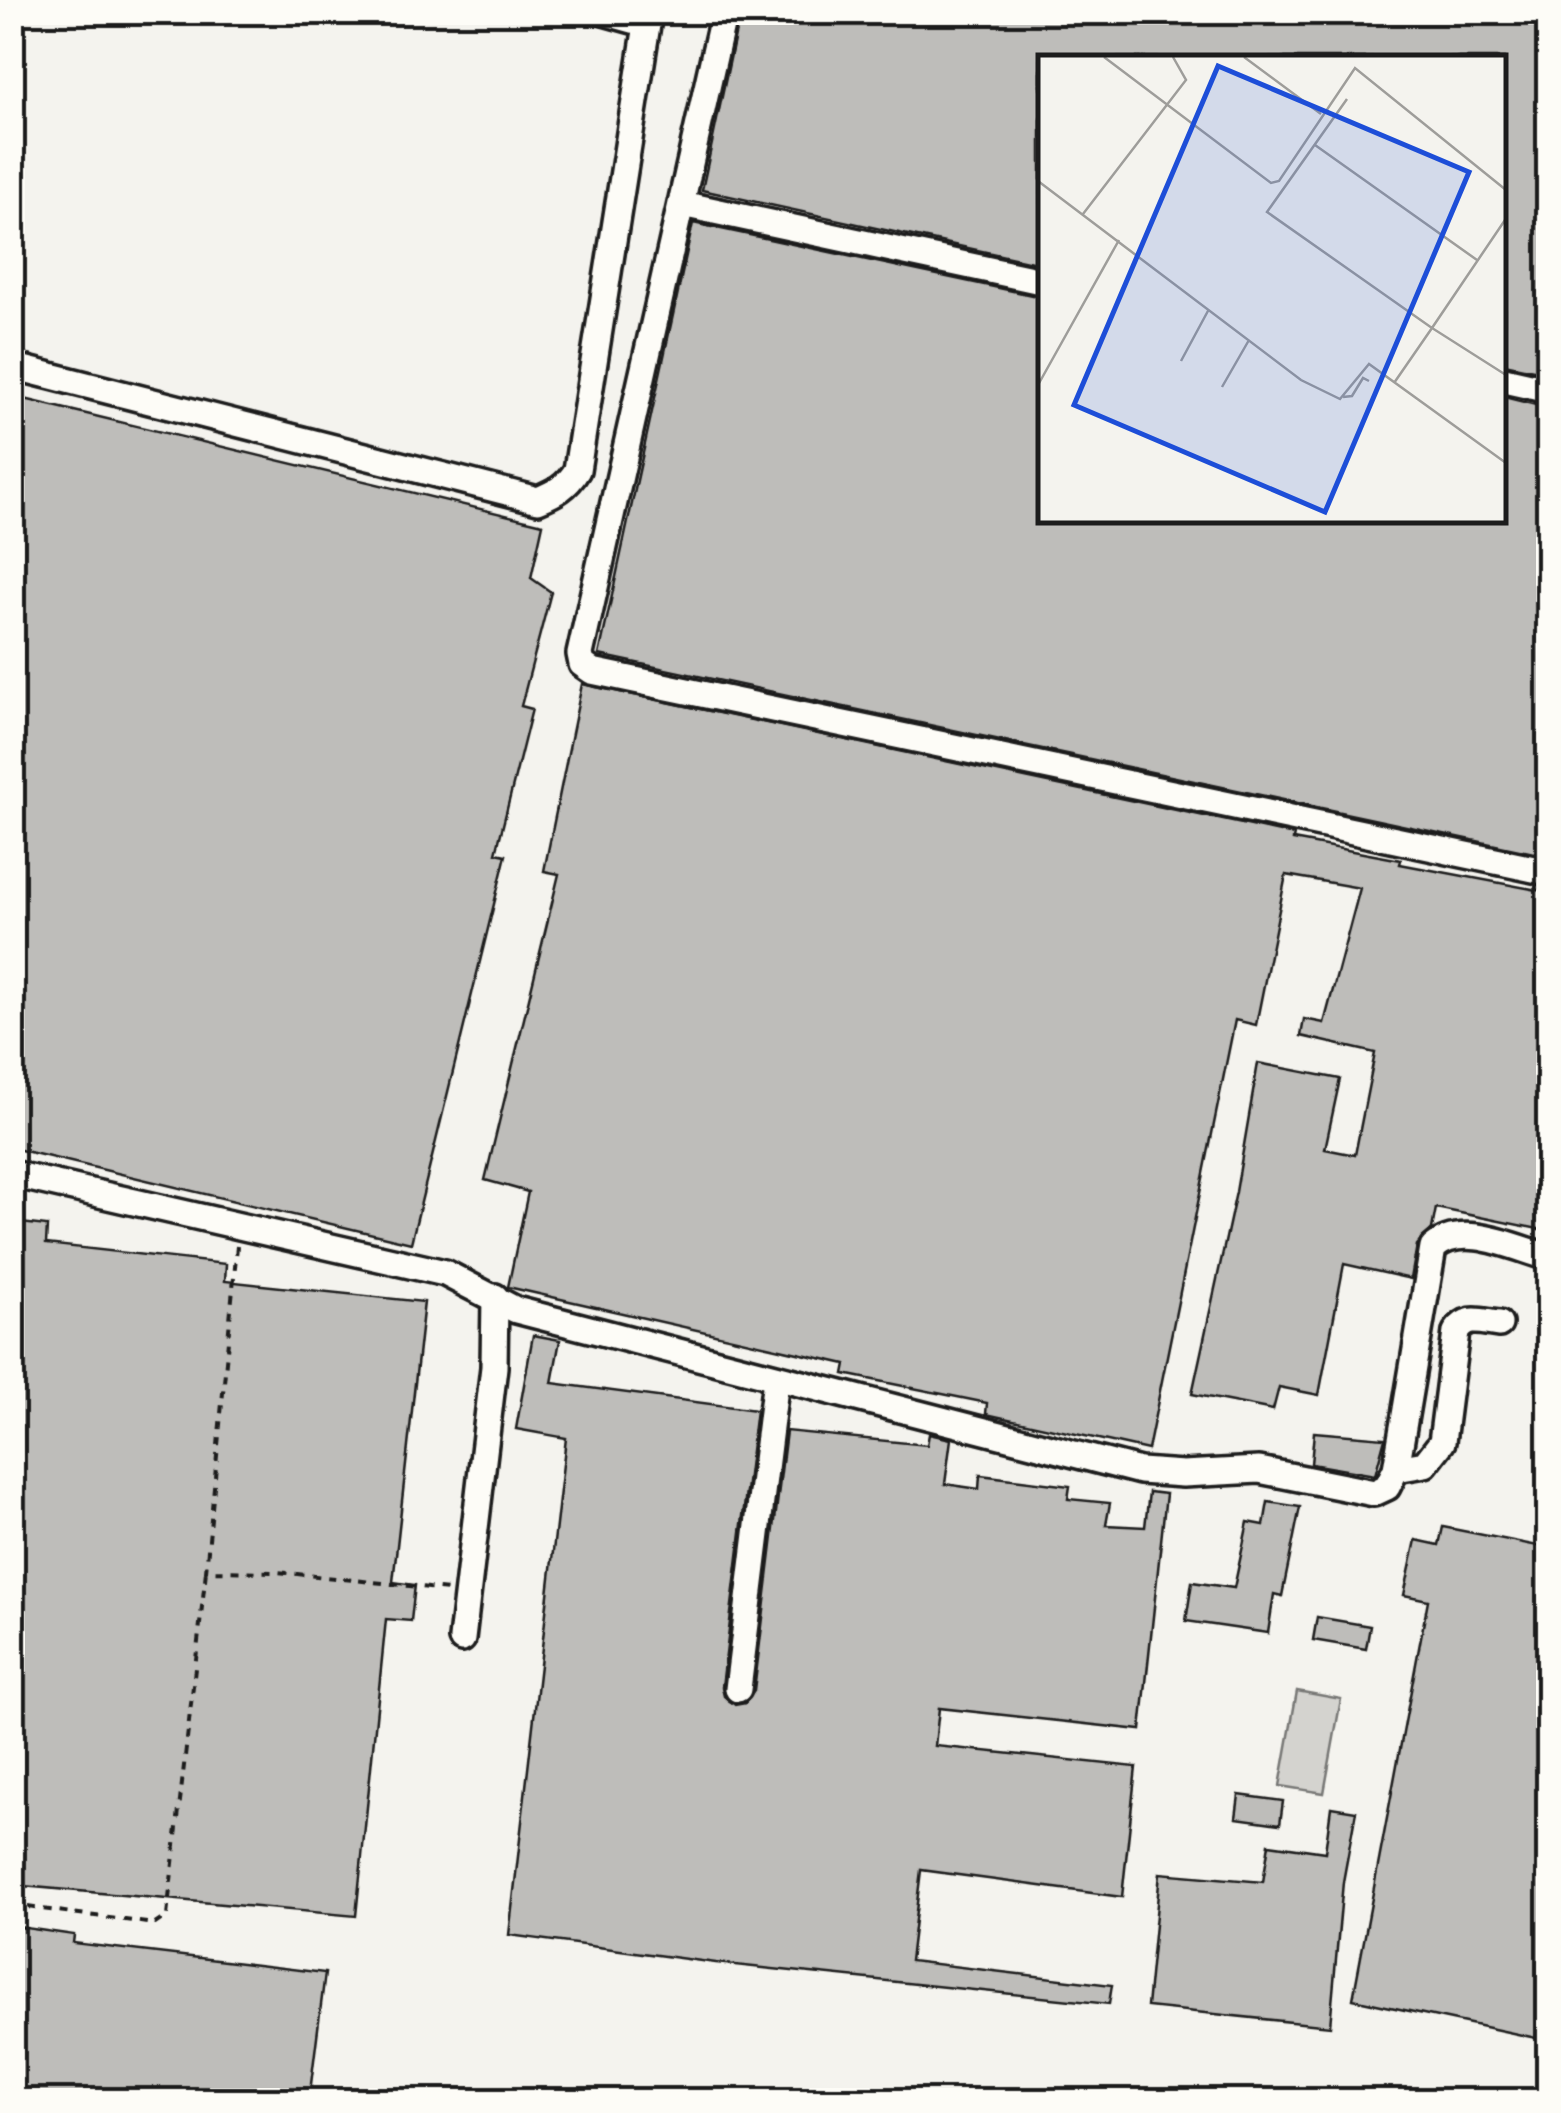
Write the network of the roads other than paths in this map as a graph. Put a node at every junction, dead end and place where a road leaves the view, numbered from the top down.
1 (604, 12) edge
2 (724, 12) edge
3 (648, 18) edge
4 (682, 204) junction
5 (1038, 280) edge
6 (12, 366) edge
7 (1506, 380) edge
8 (1548, 390) edge
9 (1548, 872) edge
10 (12, 1174) edge
11 (1548, 1257) edge
12 (495, 1297) junction
13 (1499, 1324) dead end
14 (776, 1379) junction
15 (1396, 1468) junction
16 (462, 1639) dead end
17 (738, 1689) dead end

1 - 3 street
2 - 4 street
3 - 6 street
4 - 5 street
4 - 9 street
7 - 8 street
10 - 12 street
11 - 15 street
12 - 14 street
12 - 16 street
13 - 15 street
14 - 15 street
14 - 17 street

